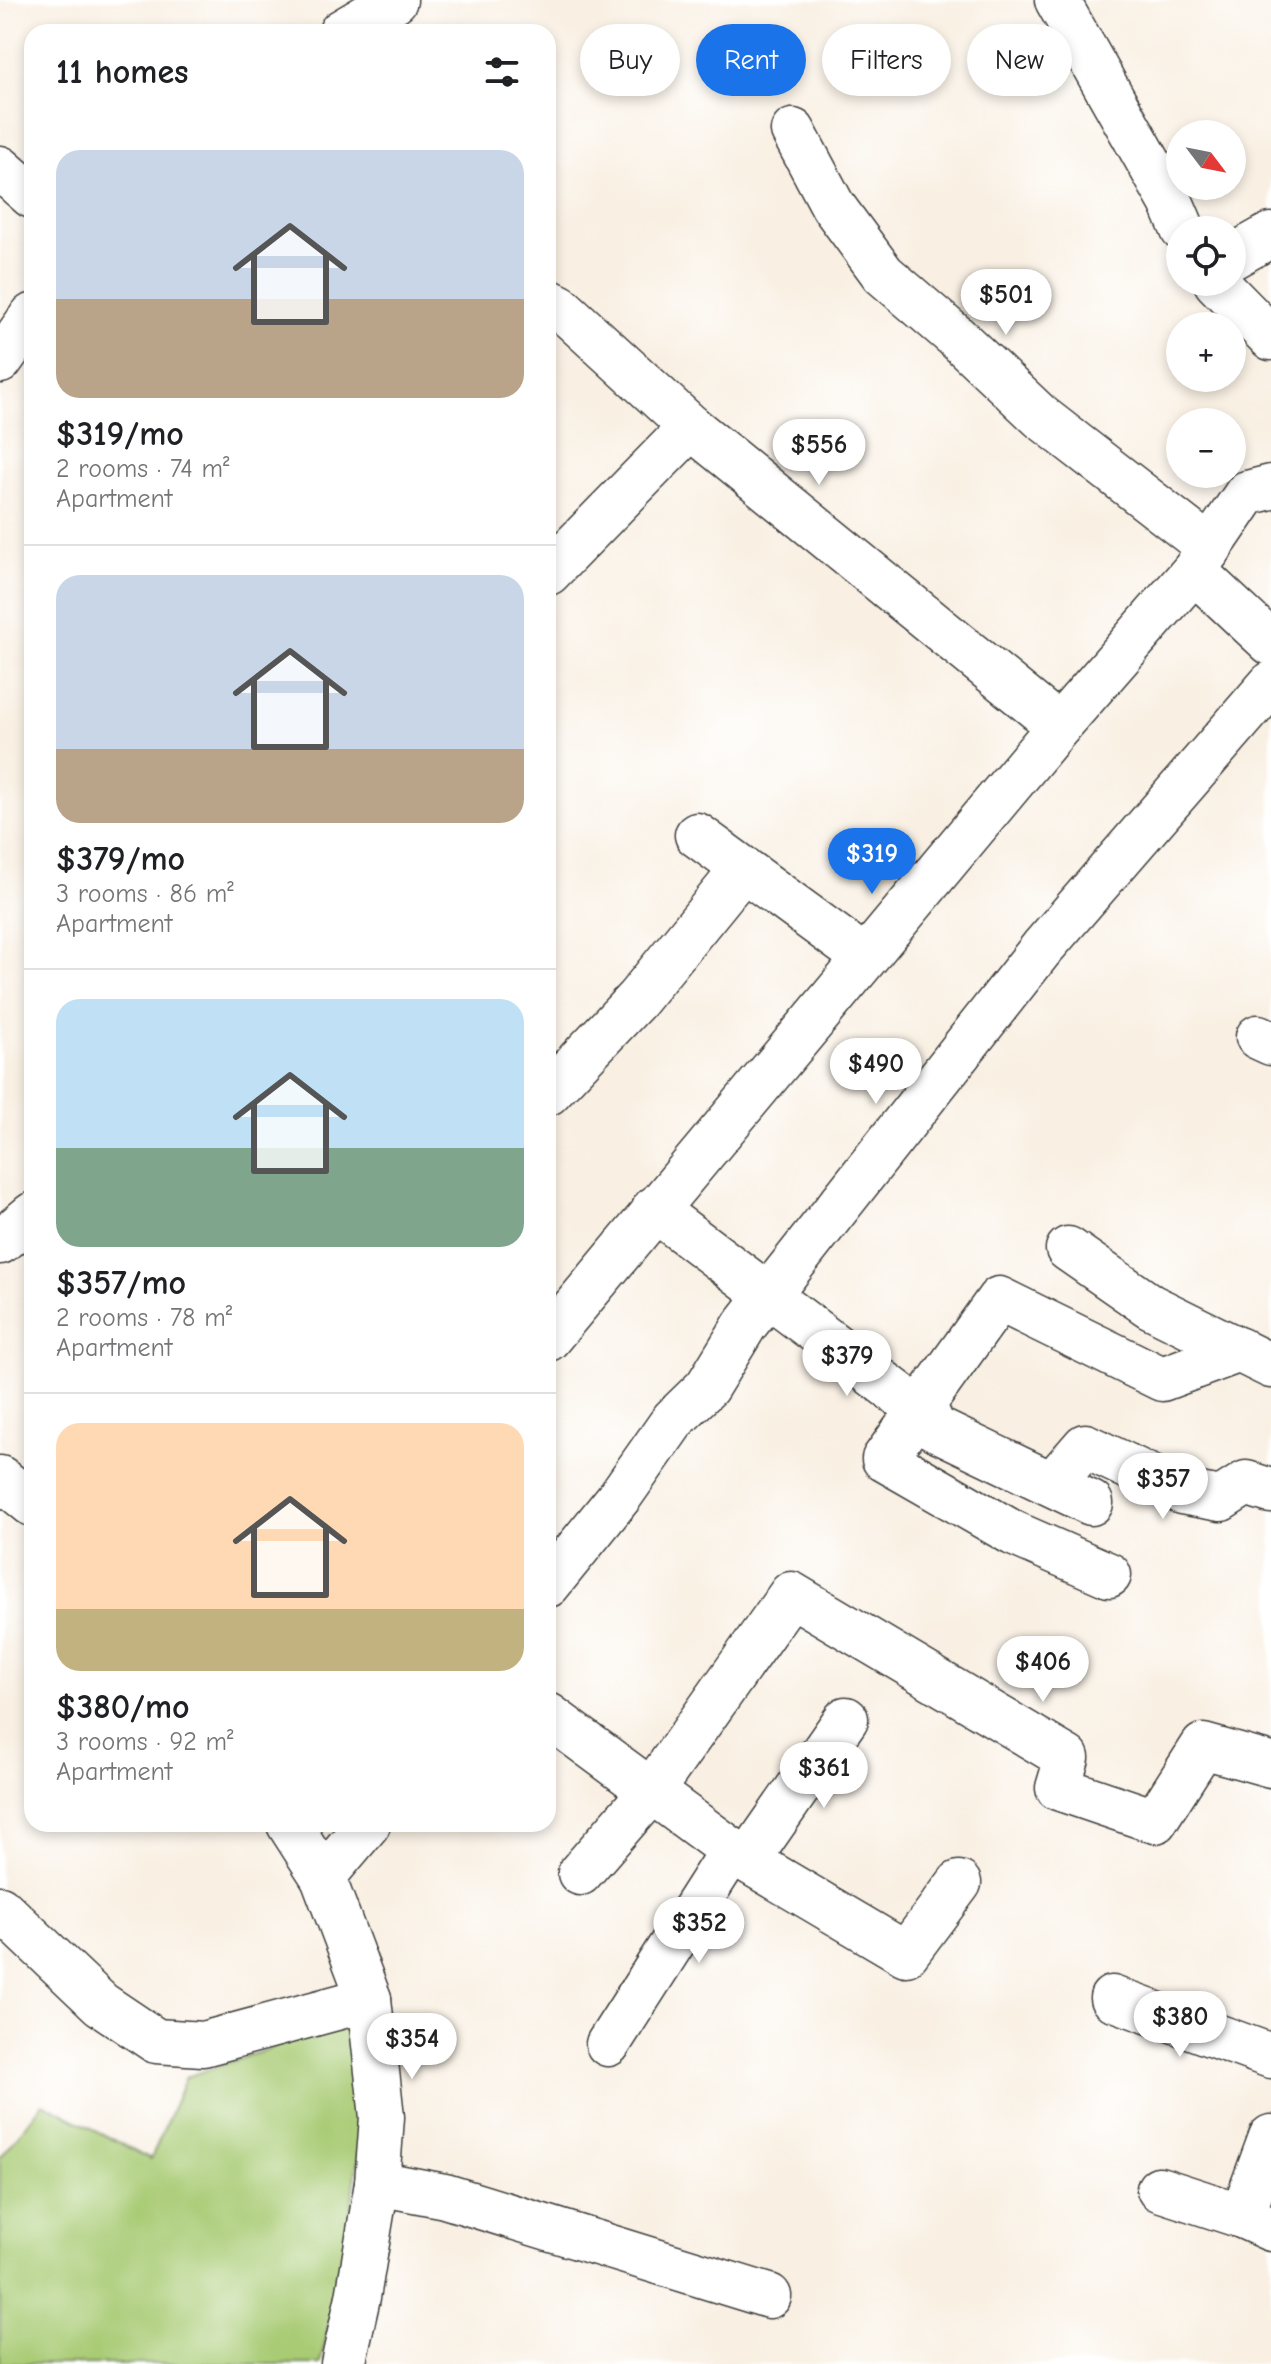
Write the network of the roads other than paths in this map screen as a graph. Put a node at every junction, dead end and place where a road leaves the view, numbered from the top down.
1 (395, 0) edge
2 (1057, 0) edge
3 (354, 24) edge
4 (793, 131) dead end
5 (0, 168) edge
6 (24, 189) edge
7 (1177, 216) edge
8 (1271, 235) edge
9 (1246, 249) edge
10 (1230, 296) edge
11 (556, 305) edge
12 (24, 327) edge
13 (1271, 338) edge
14 (0, 361) edge
15 (691, 427) junction
16 (1271, 487) edge
17 (1202, 559) junction
18 (556, 565) edge
19 (1271, 643) edge
20 (1271, 684) edge
21 (1059, 726) junction
22 (697, 835) dead end
23 (743, 869) junction
24 (865, 958) junction
25 (556, 1085) edge
26 (654, 1209) junction
27 (24, 1222) edge
28 (0, 1242) edge
29 (1068, 1249) dead end
30 (769, 1296) junction
31 (556, 1329) edge
32 (1255, 1358) edge
33 (920, 1410) junction
34 (0, 1478) edge
35 (1052, 1484) junction
36 (1271, 1491) edge
37 (24, 1498) edge
38 (1091, 1503) dead end
39 (556, 1575) edge
40 (1109, 1575) dead end
41 (846, 1719) dead end
42 (556, 1721) edge
43 (1271, 1765) edge
44 (652, 1790) junction
45 (294, 1832) edge
46 (361, 1832) edge
47 (740, 1855) junction
48 (580, 1873) dead end
49 (323, 1877) junction
50 (959, 1883) dead end
51 (0, 1908) edge
52 (1112, 1998) dead end
53 (369, 1999) junction
54 (608, 2044) dead end
55 (1271, 2056) edge
56 (1271, 2137) edge
57 (377, 2183) junction
58 (1159, 2189) dead end
59 (1256, 2222) edge
60 (769, 2296) dead end
61 (343, 2364) edge

1 - 3 street
2 - 7 street
4 - 17 street
5 - 6 street
8 - 9 street
10 - 13 street
11 - 15 street
12 - 14 street
15 - 18 street
15 - 21 street
16 - 17 street
17 - 19 street
17 - 21 street
20 - 30 street
21 - 24 street
22 - 23 street
23 - 24 street
23 - 25 street
24 - 26 street
26 - 30 street
26 - 31 street
27 - 28 street
29 - 32 street
30 - 33 street
30 - 39 street
32 - 33 street
33 - 35 street
33 - 40 street
34 - 37 street
35 - 36 street
35 - 38 street
41 - 47 street
42 - 44 street
43 - 44 street
44 - 47 street
44 - 48 street
45 - 49 street
46 - 49 street
47 - 50 street
47 - 54 street
49 - 53 street
51 - 53 street
52 - 55 street
53 - 57 street
56 - 59 street
57 - 60 street
57 - 61 street
58 - 59 street

